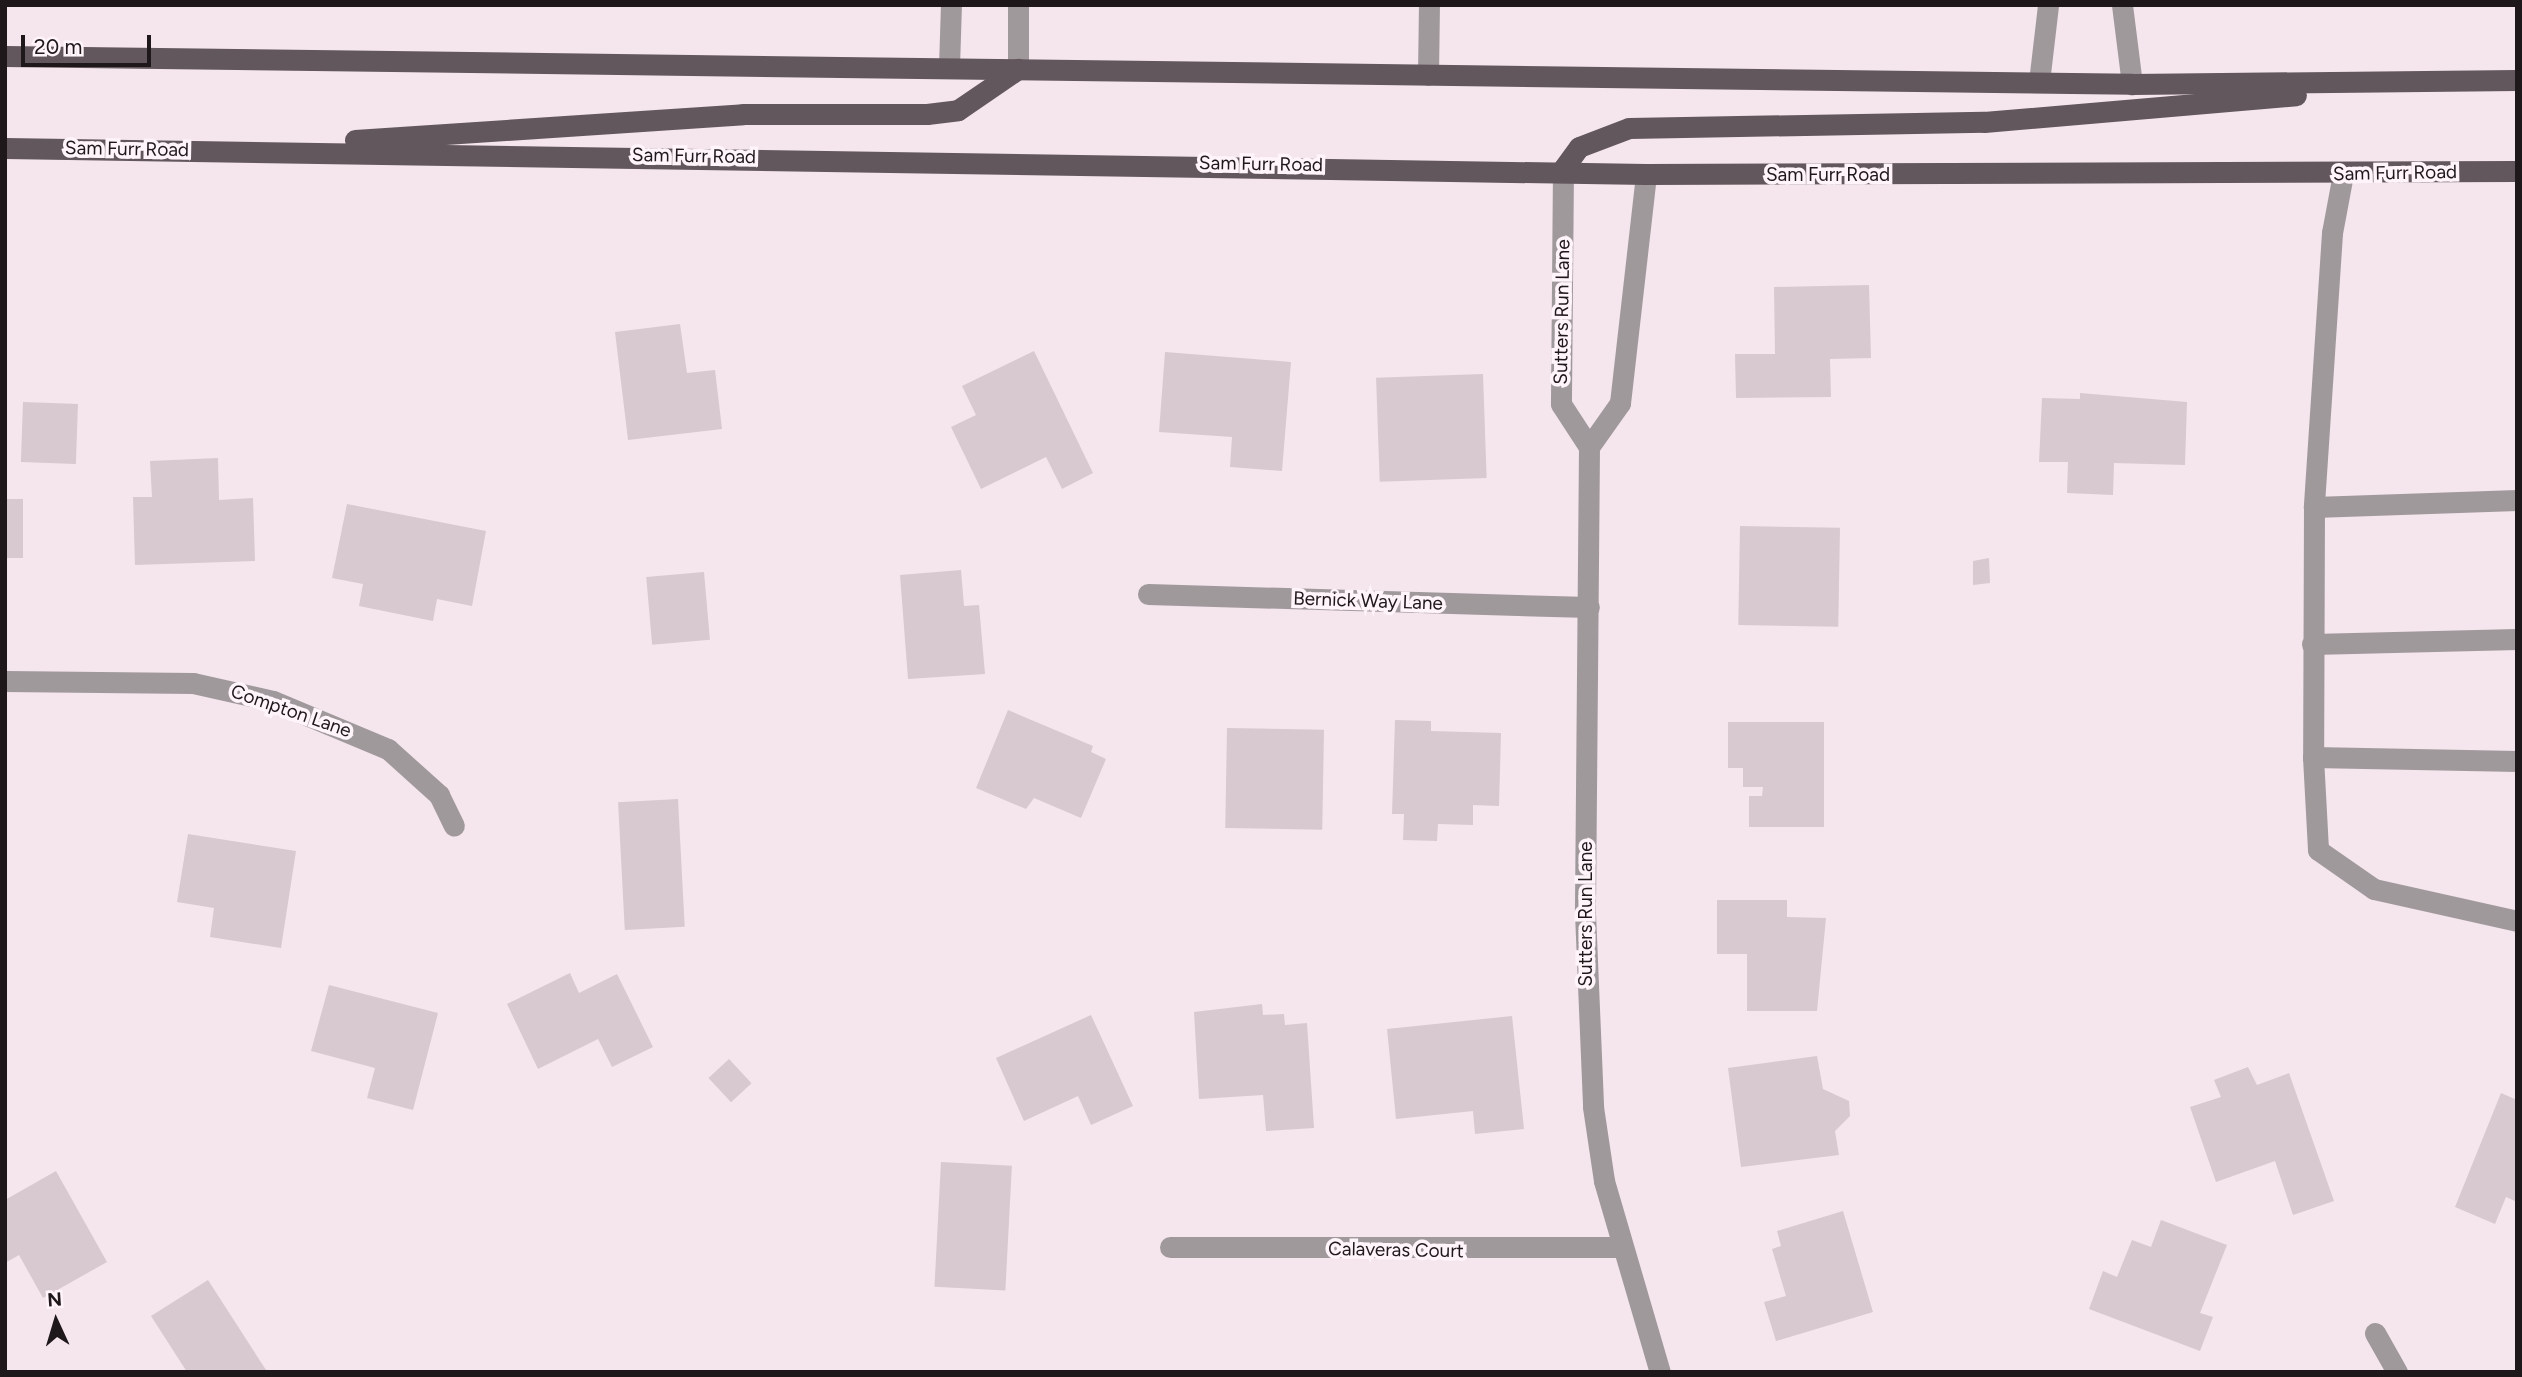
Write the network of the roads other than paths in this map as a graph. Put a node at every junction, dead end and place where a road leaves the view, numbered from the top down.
1 (951, 5) edge
2 (1018, 5) edge
3 (1429, 5) edge
4 (2048, 5) edge
5 (2122, 5) edge
6 (5, 56) edge
7 (949, 66) junction
8 (1018, 69) junction
9 (1428, 75) junction
10 (2517, 80) edge
11 (2462, 81) junction
12 (2039, 82) junction
13 (2132, 84) junction
14 (5, 148) edge
15 (192, 150) junction
16 (1563, 169) junction
17 (2517, 171) edge
18 (1646, 173) junction
19 (2343, 174) junction
20 (1589, 447) junction
21 (2517, 500) edge
22 (2314, 507) junction
23 (1148, 594) dead end
24 (1589, 607) junction
25 (2517, 639) edge
26 (2312, 644) junction
27 (5, 681) edge
28 (2313, 757) junction
29 (2517, 761) edge
30 (454, 826) dead end
31 (2517, 920) edge
32 (1170, 1247) dead end
33 (1622, 1247) junction
34 (2375, 1332) dead end
35 (1660, 1372) edge
36 (2397, 1372) edge

1 - 7 street
2 - 8 street
3 - 9 street
4 - 12 street
5 - 13 street
6 - 7 main road
7 - 8 main road
8 - 9 main road
8 - 15 main road
9 - 12 main road
10 - 11 main road
11 - 13 main road
11 - 16 main road
12 - 13 main road
14 - 15 main road, Sam Furr Road
15 - 16 main road, Sam Furr Road
16 - 18 main road, Sam Furr Road
16 - 20 street, Sutters Run Lane
17 - 19 main road, Sam Furr Road
18 - 19 main road, Sam Furr Road
18 - 20 street
19 - 22 street
20 - 24 street, Sutters Run Lane
21 - 22 street
22 - 26 street
23 - 24 street, Bernick Way Lane
24 - 33 street, Sutters Run Lane
25 - 26 street
26 - 28 street
27 - 30 street, Compton Lane
28 - 29 street
28 - 31 street
32 - 33 street, Calaveras Court
33 - 35 street, Sutters Run Lane
34 - 36 street

